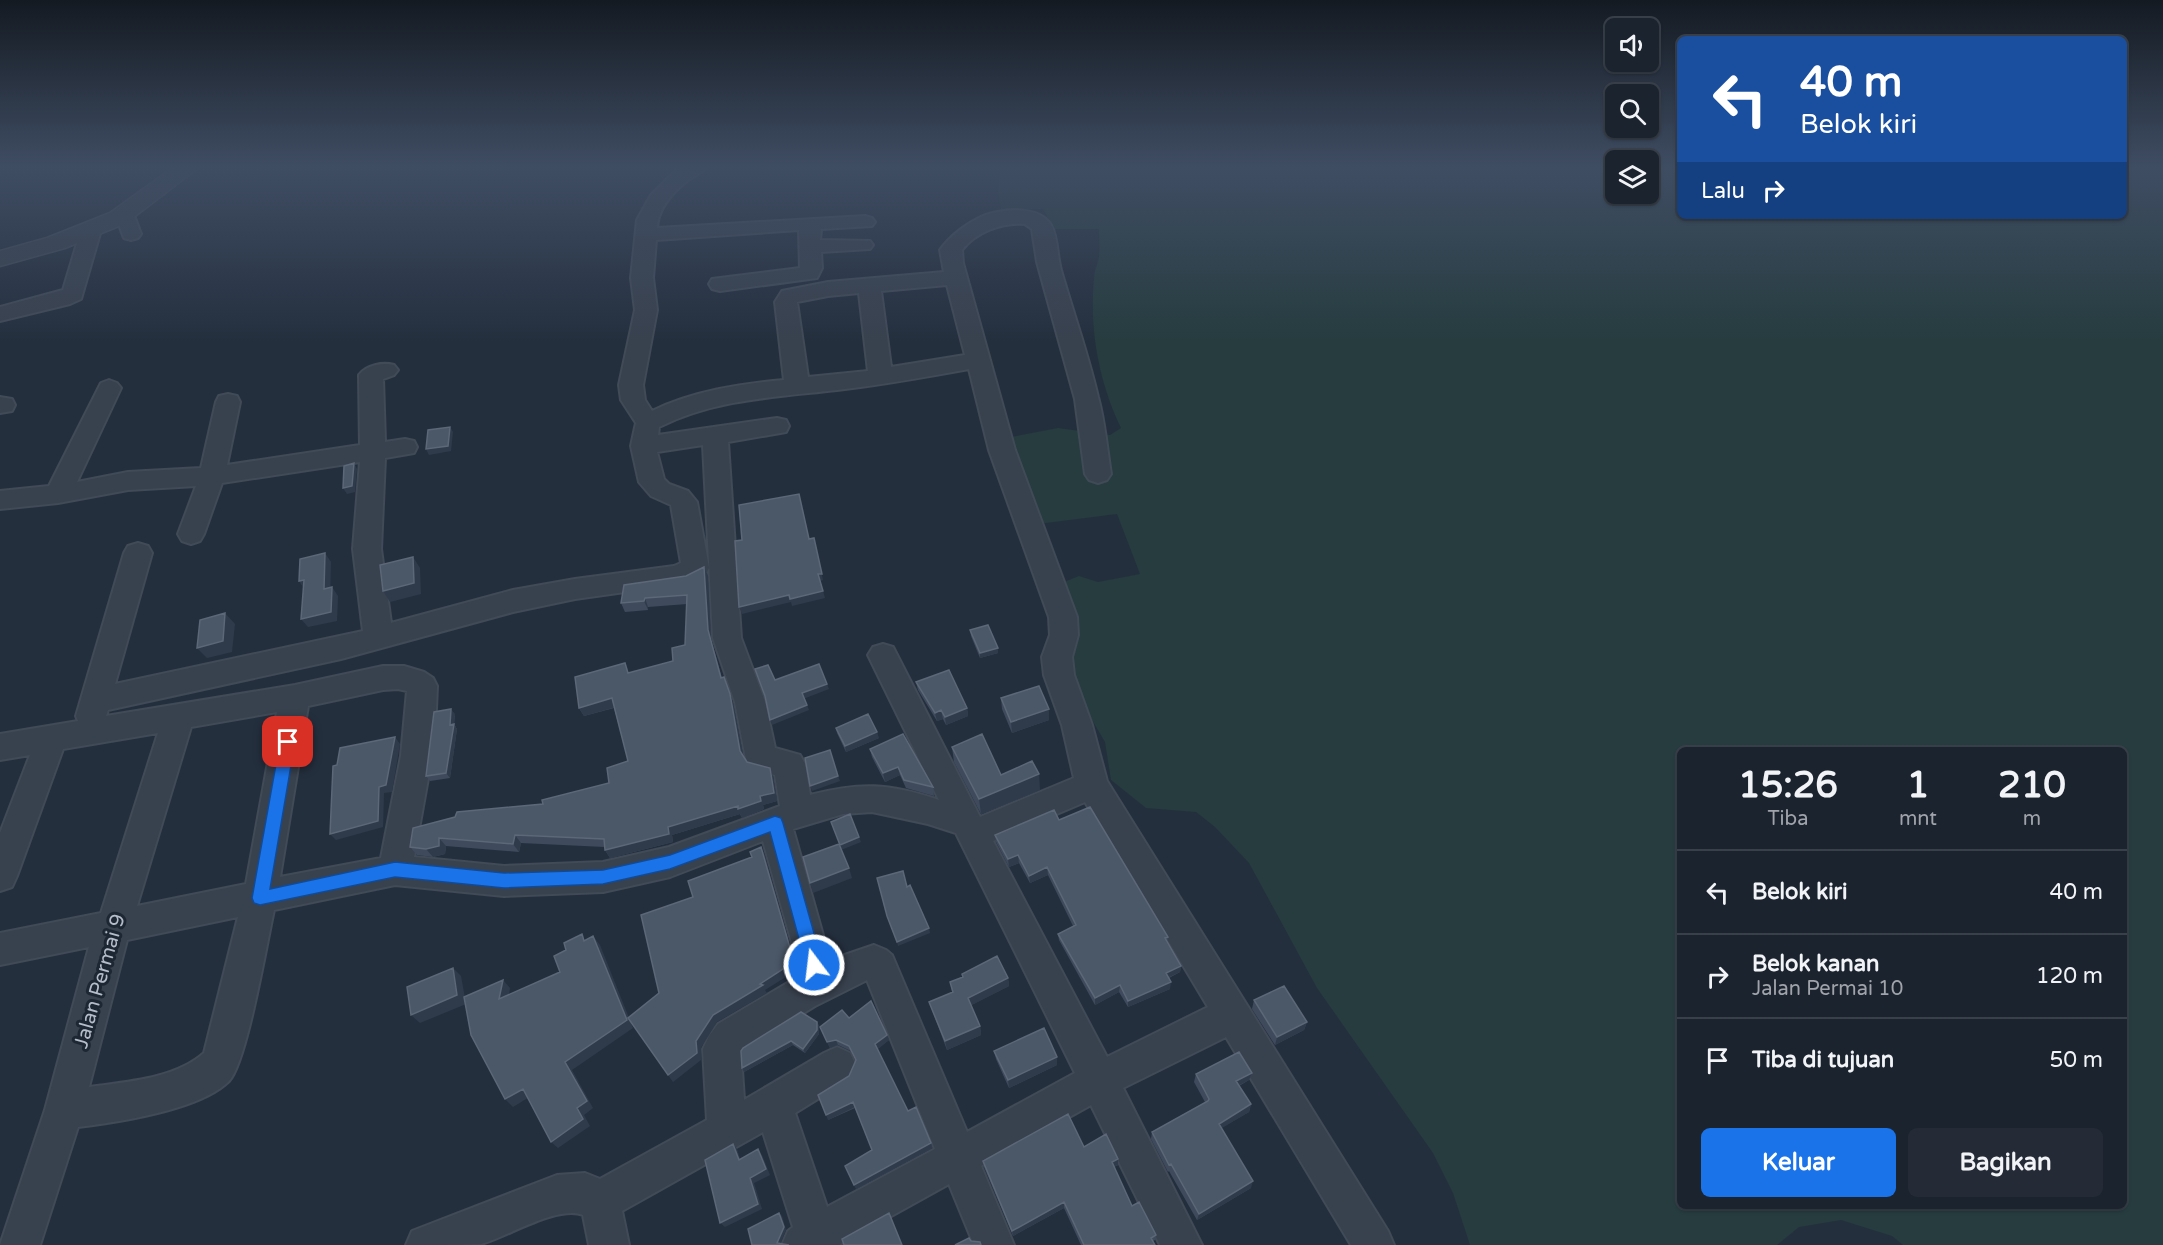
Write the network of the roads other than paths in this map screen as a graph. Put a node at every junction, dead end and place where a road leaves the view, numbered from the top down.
1 (121, 225) edge
2 (647, 225) edge
3 (787, 225) edge
4 (804, 225) edge
5 (818, 225) edge
6 (983, 225) edge
7 (1040, 225) edge
8 (91, 230) junction
9 (645, 235) junction
10 (810, 236) junction
11 (863, 245) dead end
12 (0, 259) edge
13 (955, 278) junction
14 (720, 284) dead end
15 (869, 285) junction
16 (0, 314) edge
17 (979, 360) junction
18 (386, 370) dead end
19 (880, 377) junction
20 (797, 386) junction
21 (110, 388) dead end
22 (228, 402) dead end
23 (777, 426) dead end
24 (646, 435) junction
25 (715, 437) junction
26 (405, 447) dead end
27 (374, 452) junction
28 (1098, 474) dead end
29 (212, 476) junction
30 (58, 494) junction
31 (0, 500) edge
32 (190, 534) dead end
33 (138, 553) dead end
34 (378, 637) junction
35 (883, 656) dead end
36 (296, 697) junction
37 (96, 700) junction
38 (178, 716) junction
39 (87, 733) junction
40 (52, 738) junction
41 (0, 747) edge
42 (1092, 785) junction
43 (786, 818) junction
44 (968, 828) junction
45 (395, 870) junction
46 (0, 876) edge
47 (260, 898) junction
48 (115, 925) junction
49 (0, 949) edge
50 (822, 984) junction
51 (1233, 1014) junction
52 (837, 1066) dead end
53 (1100, 1080) junction
54 (64, 1110) junction
55 (781, 1127) dead end
56 (727, 1129) junction
57 (958, 1157) junction
58 (600, 1201) junction
59 (812, 1242) edge
60 (20, 1245) edge
61 (426, 1245) edge
62 (609, 1245) edge
63 (994, 1245) edge
64 (1182, 1245) edge
65 (1374, 1245) edge

1 - 8 street
2 - 9 street
3 - 9 street
4 - 10 street
5 - 10 street
6 - 13 street
7 - 28 street
8 - 12 street
8 - 16 street
9 - 24 street
10 - 11 street
10 - 14 street
13 - 15 street
13 - 17 street
15 - 19 street
15 - 20 street
17 - 19 street
17 - 42 street
18 - 27 street
19 - 20 street
20 - 24 street
21 - 30 street
22 - 29 street
23 - 25 street
24 - 25 street
24 - 34 street
25 - 43 street
26 - 27 street
27 - 29 street
27 - 34 street
29 - 30 street
29 - 32 street
30 - 31 street
33 - 37 street
34 - 37 street
35 - 44 street
36 - 38 street
36 - 45 street
36 - 47 street
37 - 39 street
38 - 39 street
38 - 48 street, Jalan Permai 9
39 - 40 street
40 - 41 street
40 - 46 street
42 - 44 street
42 - 51 street
43 - 44 street
43 - 45 street
43 - 50 street
44 - 53 street
45 - 47 street
47 - 48 street
47 - 54 street
48 - 49 street
48 - 54 street, Jalan Permai 9
50 - 56 street
50 - 57 street
51 - 53 street
51 - 65 street
52 - 56 street
53 - 57 street
53 - 64 street
54 - 60 street, Jalan Permai 9
55 - 59 street
56 - 58 street
57 - 59 street
57 - 63 street
58 - 61 street
58 - 62 street

